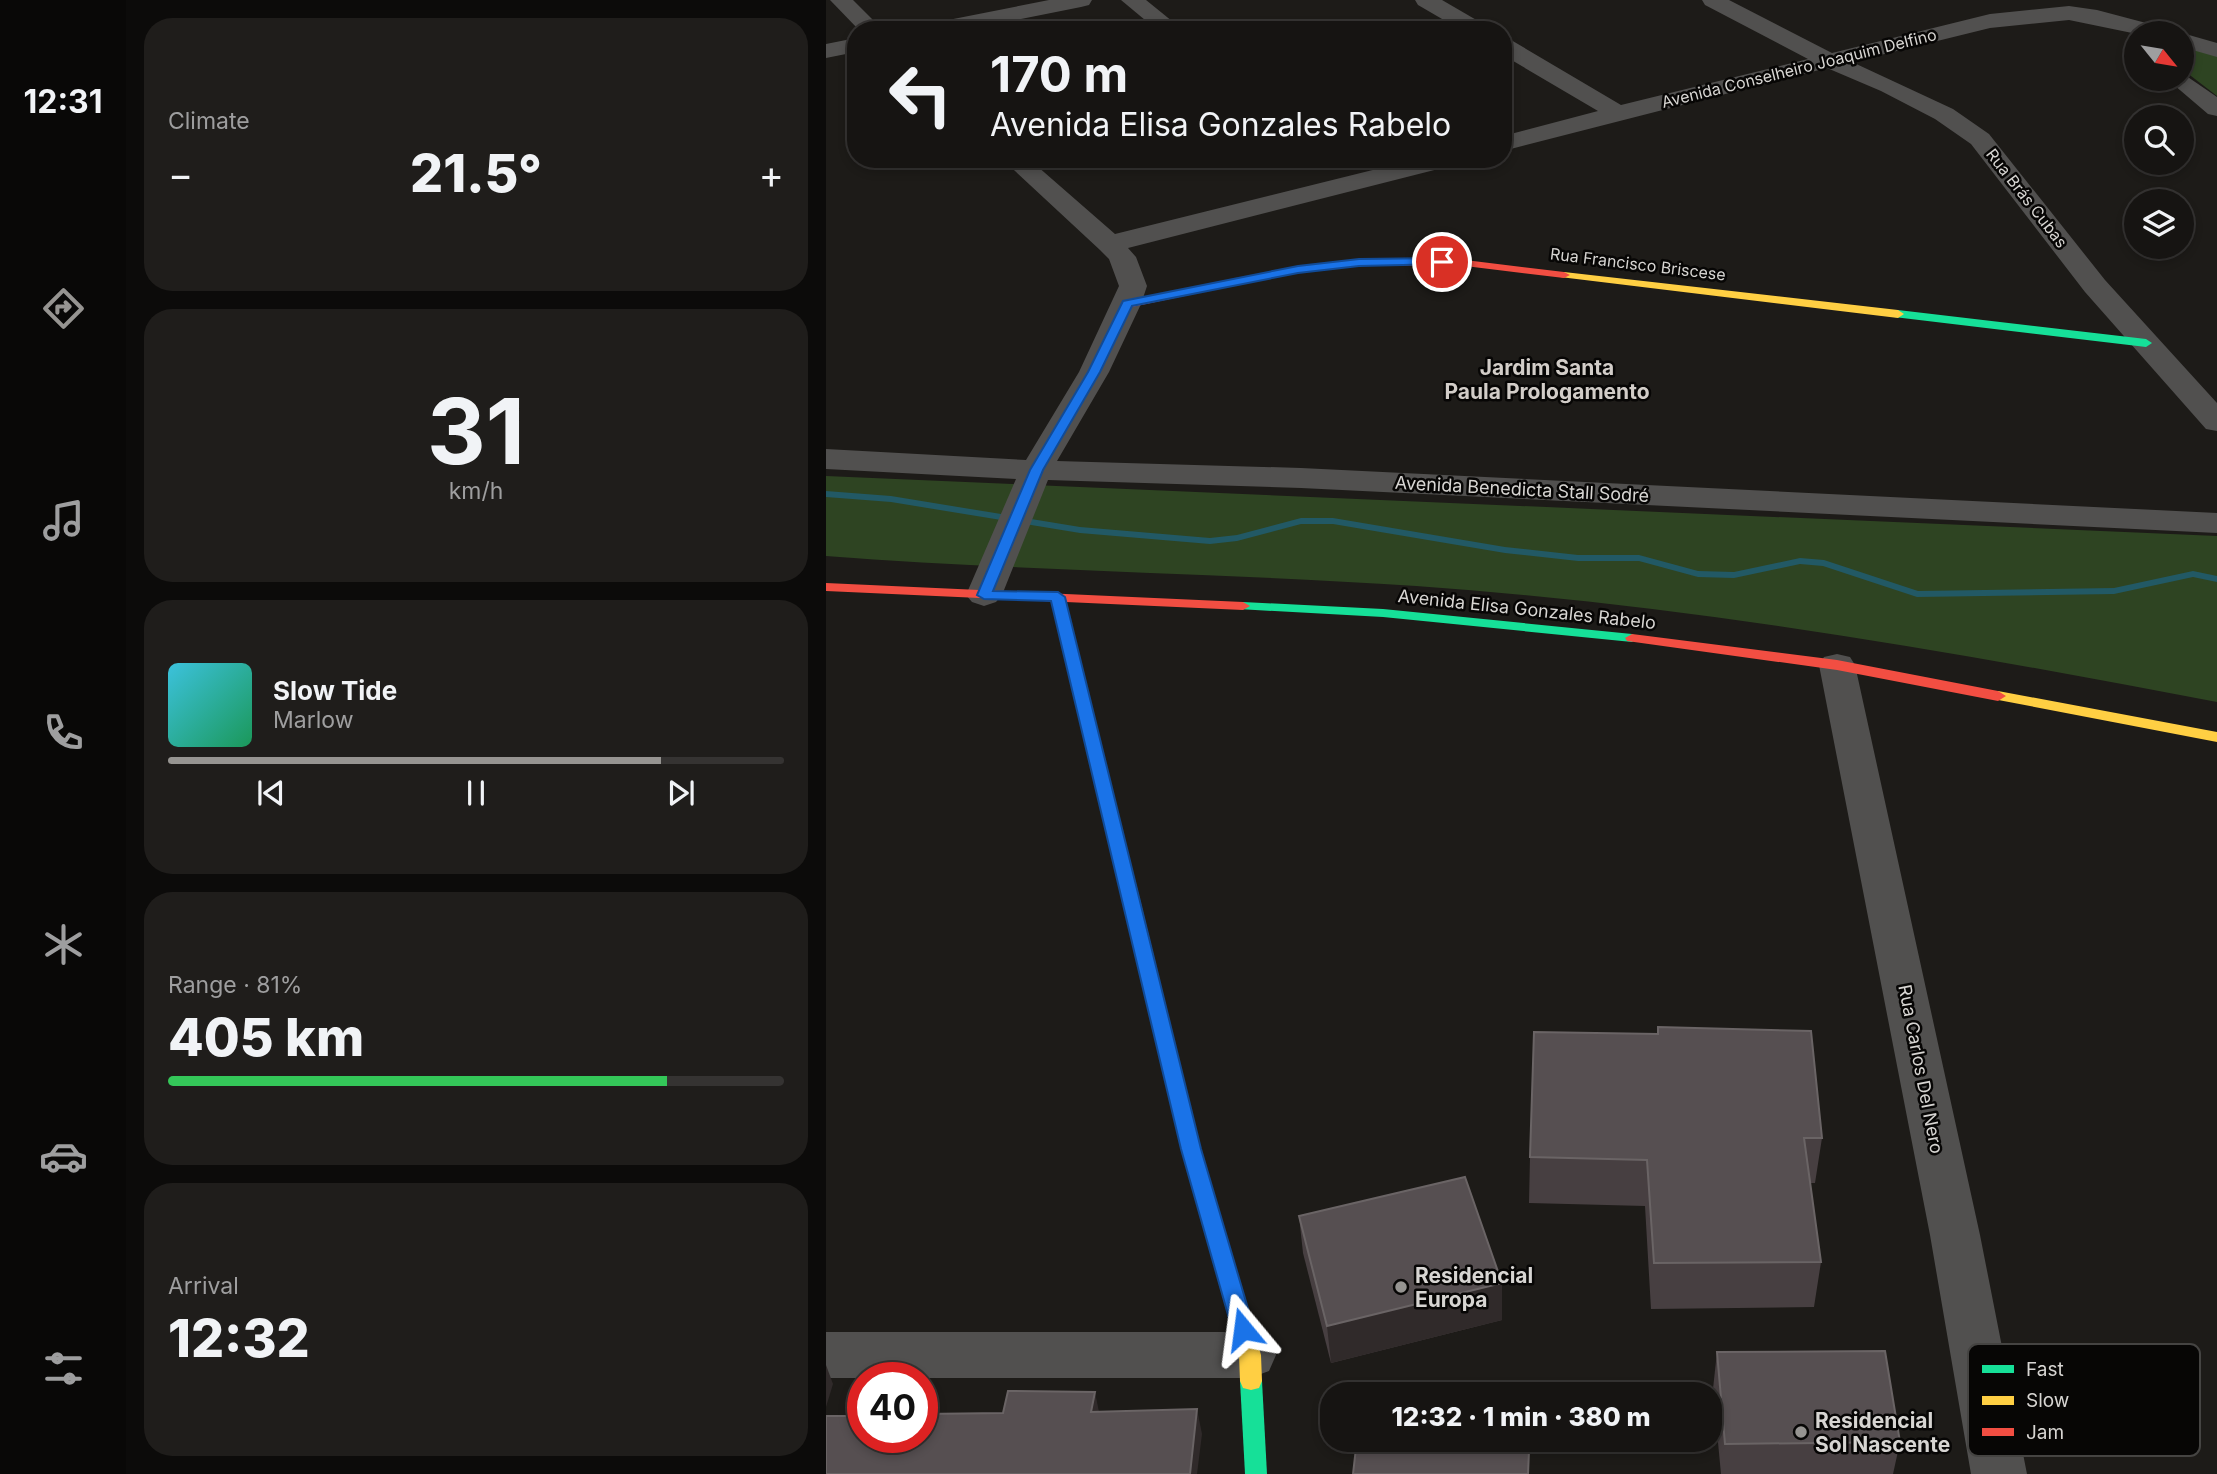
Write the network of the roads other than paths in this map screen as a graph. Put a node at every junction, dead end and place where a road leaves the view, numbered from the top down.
1 (841, 0) edge
2 (1081, 0) edge
3 (1132, 0) edge
4 (1426, 0) edge
5 (1713, 0) edge
6 (2075, 0) edge
7 (2097, 17) junction
8 (863, 21) edge
9 (977, 21) edge
10 (1160, 21) edge
11 (1462, 21) edge
12 (2124, 24) edge
13 (2124, 37) edge
14 (2194, 43) edge
15 (847, 47) edge
16 (1512, 50) edge
17 (2217, 50) edge
18 (826, 51) edge
19 (1827, 60) junction
20 (2194, 91) edge
21 (2217, 109) edge
22 (1618, 113) junction
23 (1512, 142) edge
24 (1024, 168) edge
25 (1376, 168) edge
26 (1417, 168) edge
27 (1388, 176) junction
28 (1110, 244) junction
29 (1127, 304) junction
30 (2147, 342) junction
31 (2217, 422) edge
32 (826, 459) edge
33 (1031, 482) junction
34 (2217, 523) edge
35 (826, 587) edge
36 (984, 595) junction
37 (1058, 597) junction
38 (1837, 665) junction
39 (2217, 737) edge
40 (1975, 1344) edge
41 (826, 1355) edge
42 (1251, 1355) junction
43 (1996, 1456) edge
44 (1256, 1474) edge
45 (1999, 1474) edge

1 - 8 street
2 - 9 street
3 - 10 street
4 - 11 street
5 - 19 street, Rua Brás Cubas
6 - 7 street
7 - 12 street
7 - 13 street
7 - 19 street, Avenida Conselheiro Joaquim Delfino
14 - 17 street
15 - 18 street
16 - 22 street
19 - 22 street, Avenida Conselheiro Joaquim Delfino
19 - 30 street, Rua Brás Cubas
20 - 21 street
22 - 23 street, Avenida Conselheiro Joaquim Delfino
24 - 28 street
25 - 27 street
26 - 27 street
27 - 28 street
28 - 29 street
29 - 30 street, Rua Francisco Briscese
29 - 33 street
30 - 31 street, Rua Brás Cubas
32 - 33 street, Avenida Benedicta Stall Sodré
33 - 34 street, Avenida Benedicta Stall Sodré
33 - 36 street
35 - 36 street, Avenida Elisa Gonzales Rabelo
36 - 37 street, Avenida Elisa Gonzales Rabelo
37 - 38 street, Avenida Elisa Gonzales Rabelo
37 - 42 street
38 - 39 street, Avenida Elisa Gonzales Rabelo
38 - 40 street, Rua Carlos Del Nero
41 - 42 street
42 - 44 street
43 - 45 street, Rua Carlos Del Nero

